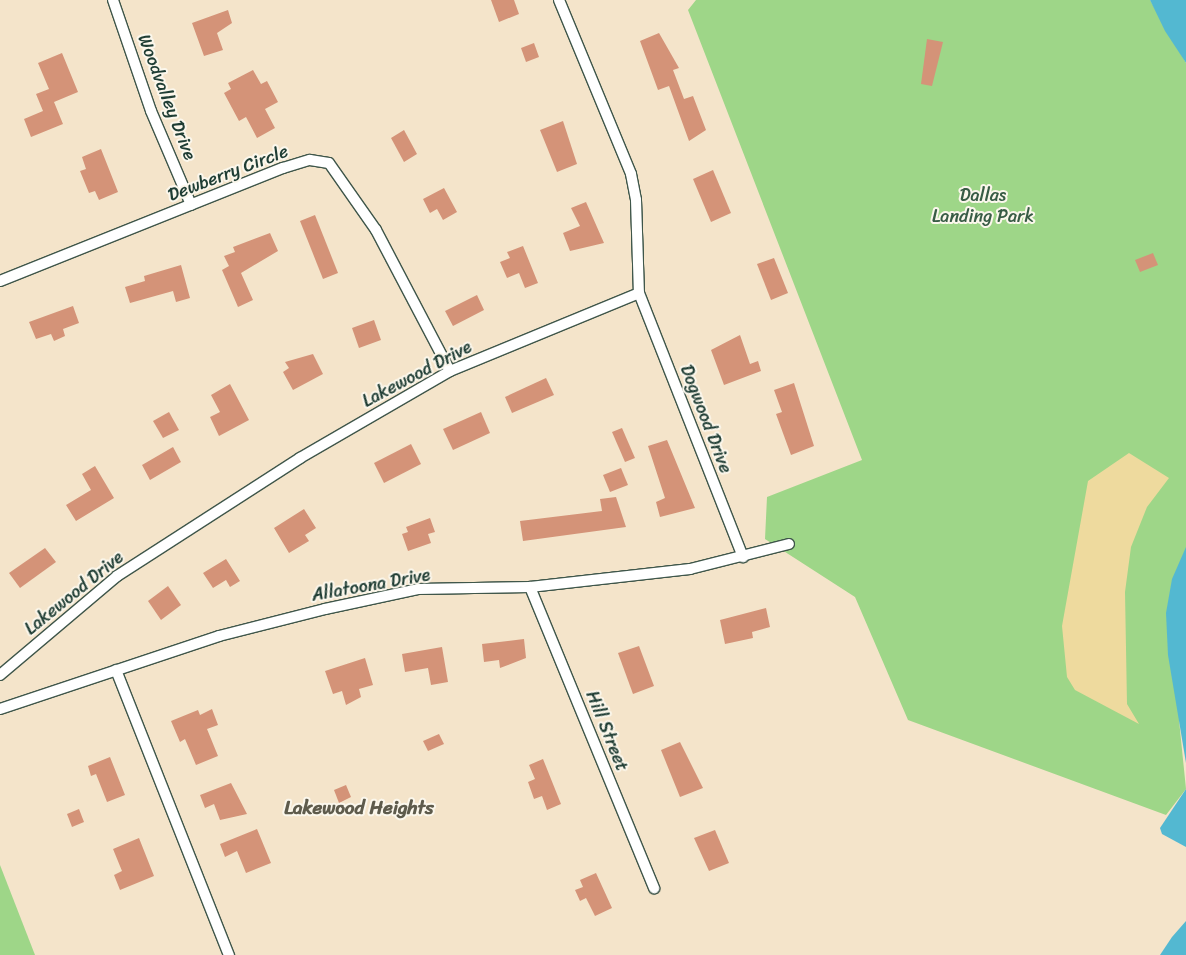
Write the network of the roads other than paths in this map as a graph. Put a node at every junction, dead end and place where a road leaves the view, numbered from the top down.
1 (113, 0) edge
2 (559, 0) edge
3 (191, 204) junction
4 (0, 281) edge
5 (639, 293) junction
6 (450, 371) junction
7 (789, 544) dead end
8 (743, 557) junction
9 (530, 587) junction
10 (116, 670) junction
11 (0, 675) edge
12 (0, 709) edge
13 (654, 888) dead end
14 (229, 955) edge

1 - 3 street, Woodvalley Drive
2 - 5 street
3 - 4 street, Dewberry Circle
3 - 6 street, Dewberry Circle
5 - 6 street, Lakewood Drive
5 - 8 street, Dogwood Drive
6 - 11 street, Lakewood Drive
7 - 8 street, Allatoona Drive
8 - 9 street, Allatoona Drive
9 - 10 street, Allatoona Drive
9 - 13 street, Hill Street
10 - 12 street, Allatoona Drive
10 - 14 street

